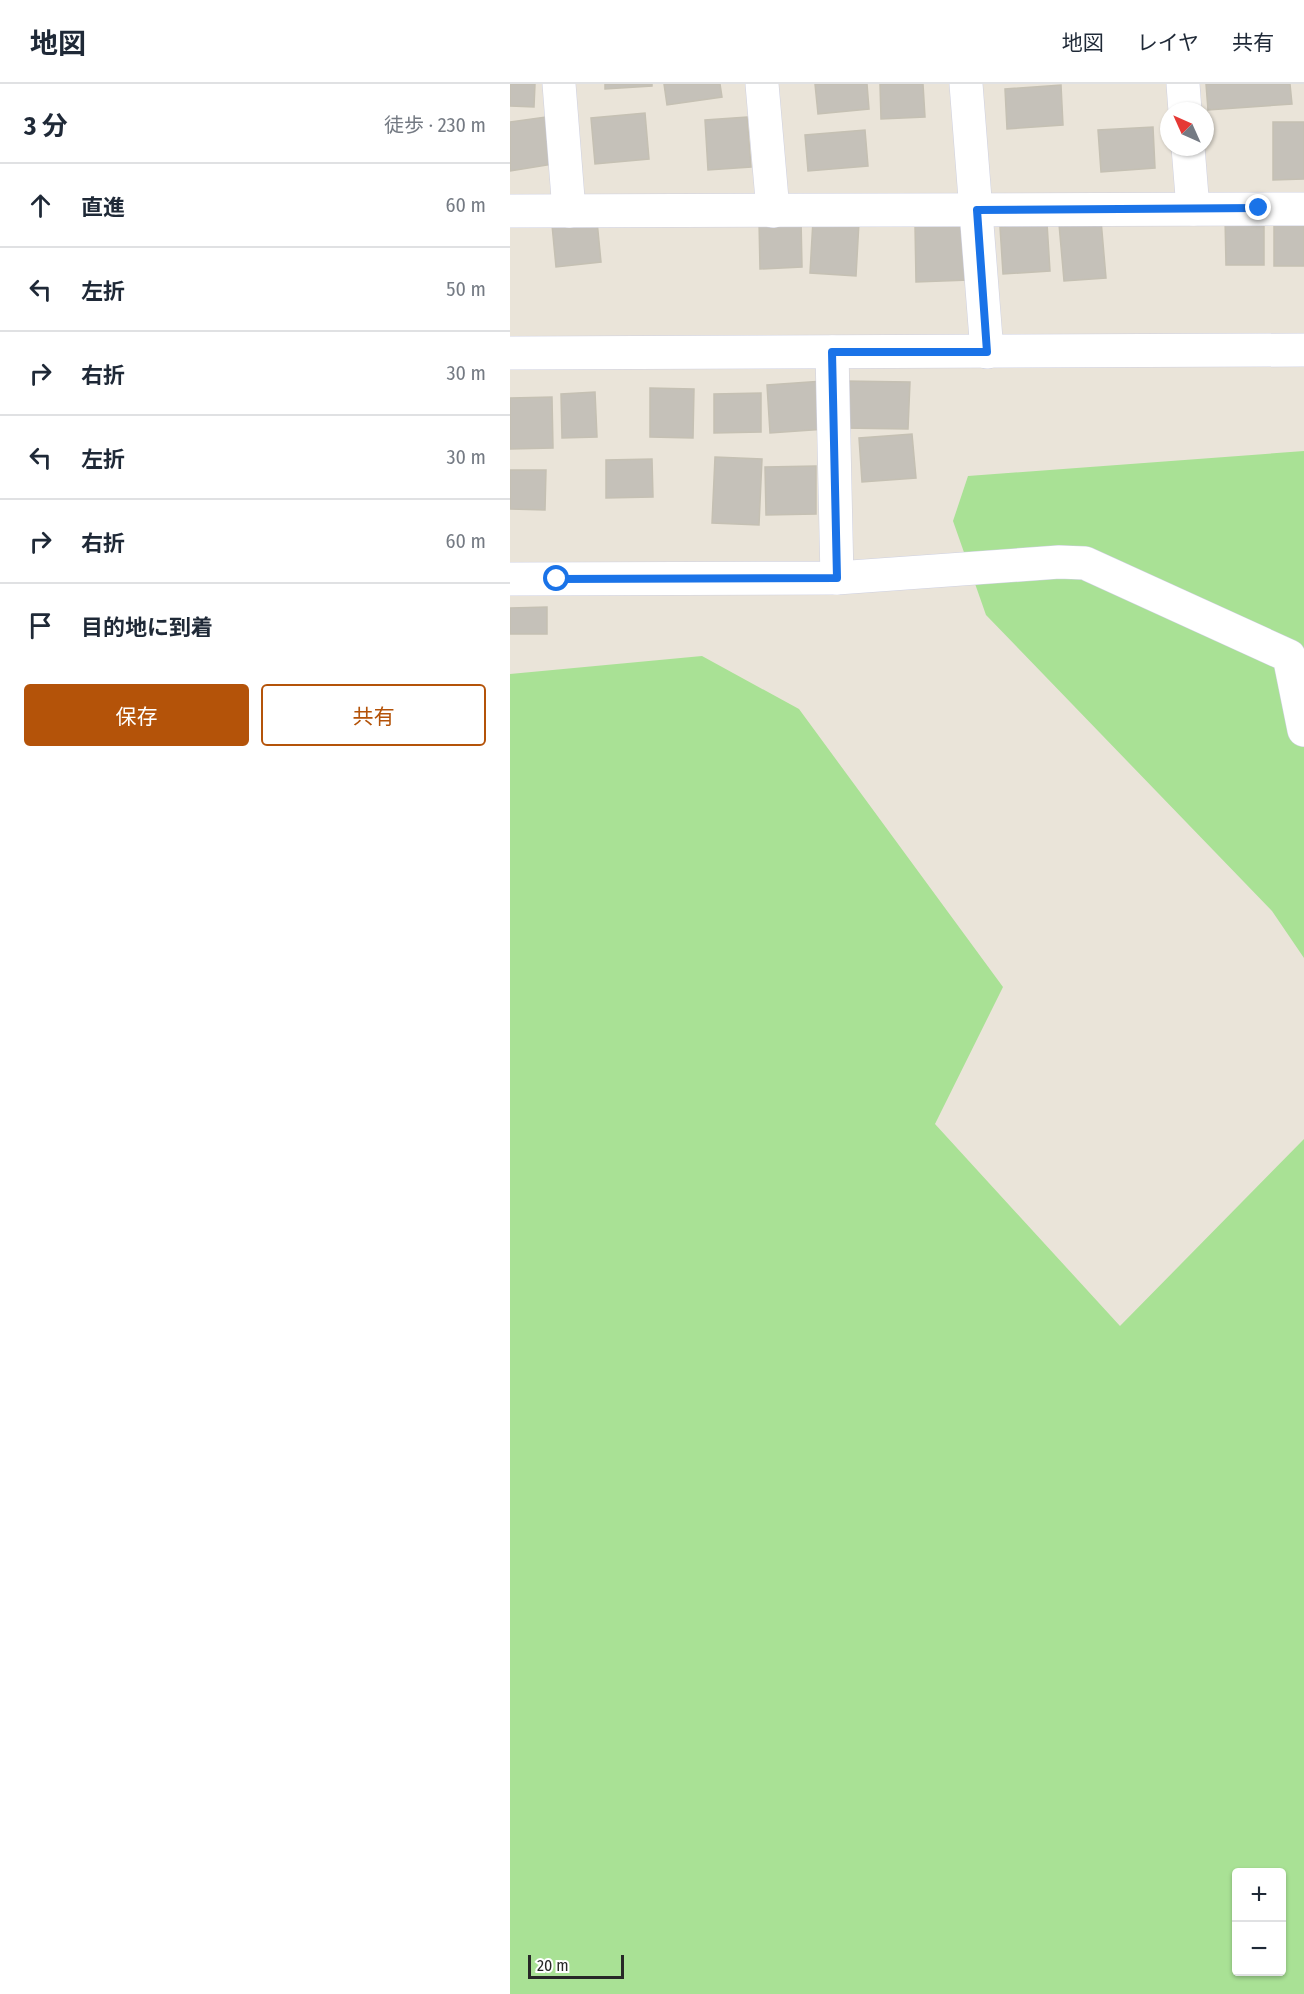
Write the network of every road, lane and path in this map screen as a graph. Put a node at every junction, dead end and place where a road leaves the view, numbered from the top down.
1 (559, 84) edge
2 (762, 84) edge
3 (966, 84) edge
4 (1183, 84) edge
5 (1184, 102) edge
6 (1189, 156) edge
7 (1193, 208) junction
8 (1304, 208) edge
9 (977, 210) junction
10 (510, 211) edge
11 (569, 211) junction
12 (773, 211) junction
13 (1304, 350) edge
14 (832, 352) junction
15 (987, 352) junction
16 (510, 353) edge
17 (837, 578) junction
18 (510, 579) edge
19 (1304, 730) edge

1 - 11 street
2 - 12 street
3 - 9 street
4 - 5 street
6 - 7 street
7 - 8 street
7 - 9 street
9 - 12 street
9 - 15 street
10 - 11 street
11 - 12 street
13 - 15 street
14 - 15 street
14 - 16 street
14 - 17 street
17 - 18 street
17 - 19 street

